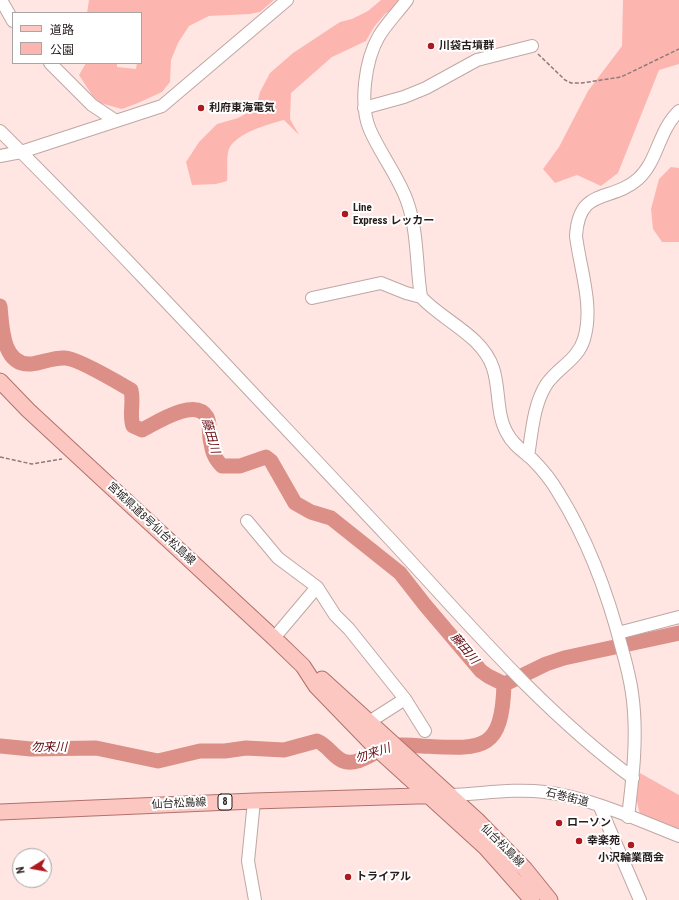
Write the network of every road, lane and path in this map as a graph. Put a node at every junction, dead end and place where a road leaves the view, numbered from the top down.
1 (1, 0) edge
2 (287, 0) edge
3 (407, 0) edge
4 (12, 19) edge
5 (532, 46) joint
6 (679, 49) edge
7 (51, 64) edge
8 (364, 108) junction
9 (679, 111) edge
10 (116, 121) junction
11 (0, 131) edge
12 (21, 152) junction
13 (0, 156) edge
14 (421, 297) junction
15 (312, 298) dead end
16 (0, 381) edge
17 (528, 456) junction
18 (0, 457) edge
19 (65, 458) dead end
20 (247, 521) dead end
21 (317, 587) junction
22 (679, 617) edge
23 (618, 633) junction
24 (274, 638) junction
25 (303, 666) junction
26 (405, 699) junction
27 (369, 722) junction
28 (425, 731) dead end
29 (415, 763) joint
30 (398, 768) joint
31 (633, 778) junction
32 (450, 795) junction
33 (431, 797) junction
34 (254, 801) junction
35 (600, 807) junction
36 (0, 812) edge
37 (628, 817) junction
38 (679, 836) edge
39 (255, 900) edge
40 (532, 900) edge
41 (550, 900) edge
42 (640, 900) edge

1 - 4 street
2 - 10 street
3 - 8 street
5 - 6 path
5 - 8 street
7 - 10 street
8 - 14 street
9 - 17 street
10 - 12 street
11 - 12 street
12 - 13 street
12 - 31 street
14 - 15 street
14 - 17 street
16 - 24 main road, 宮城県道8号仙台松島線
17 - 23 street
18 - 19 path
20 - 21 street
21 - 24 street
21 - 26 street
22 - 23 street
23 - 31 street
24 - 25 main road, 宮城県道8号仙台松島線
25 - 27 main road, 宮城県道8号仙台松島線
25 - 30 main road, 宮城県道8号仙台松島線
26 - 27 street
26 - 28 street
27 - 29 main road, 宮城県道8号仙台松島線
29 - 32 main road, 仙台松島線
30 - 33 main road, 仙台松島線
31 - 37 street
32 - 33 main road, 仙台松島線 / 8
32 - 35 street, 石巻街道
32 - 41 main road, 仙台松島線
33 - 34 main road, 仙台松島線 / 8
33 - 40 main road, 仙台松島線
34 - 36 main road, 仙台松島線 / 8
34 - 39 street
35 - 37 street, 石巻街道
35 - 42 street
37 - 38 street, 石巻街道

